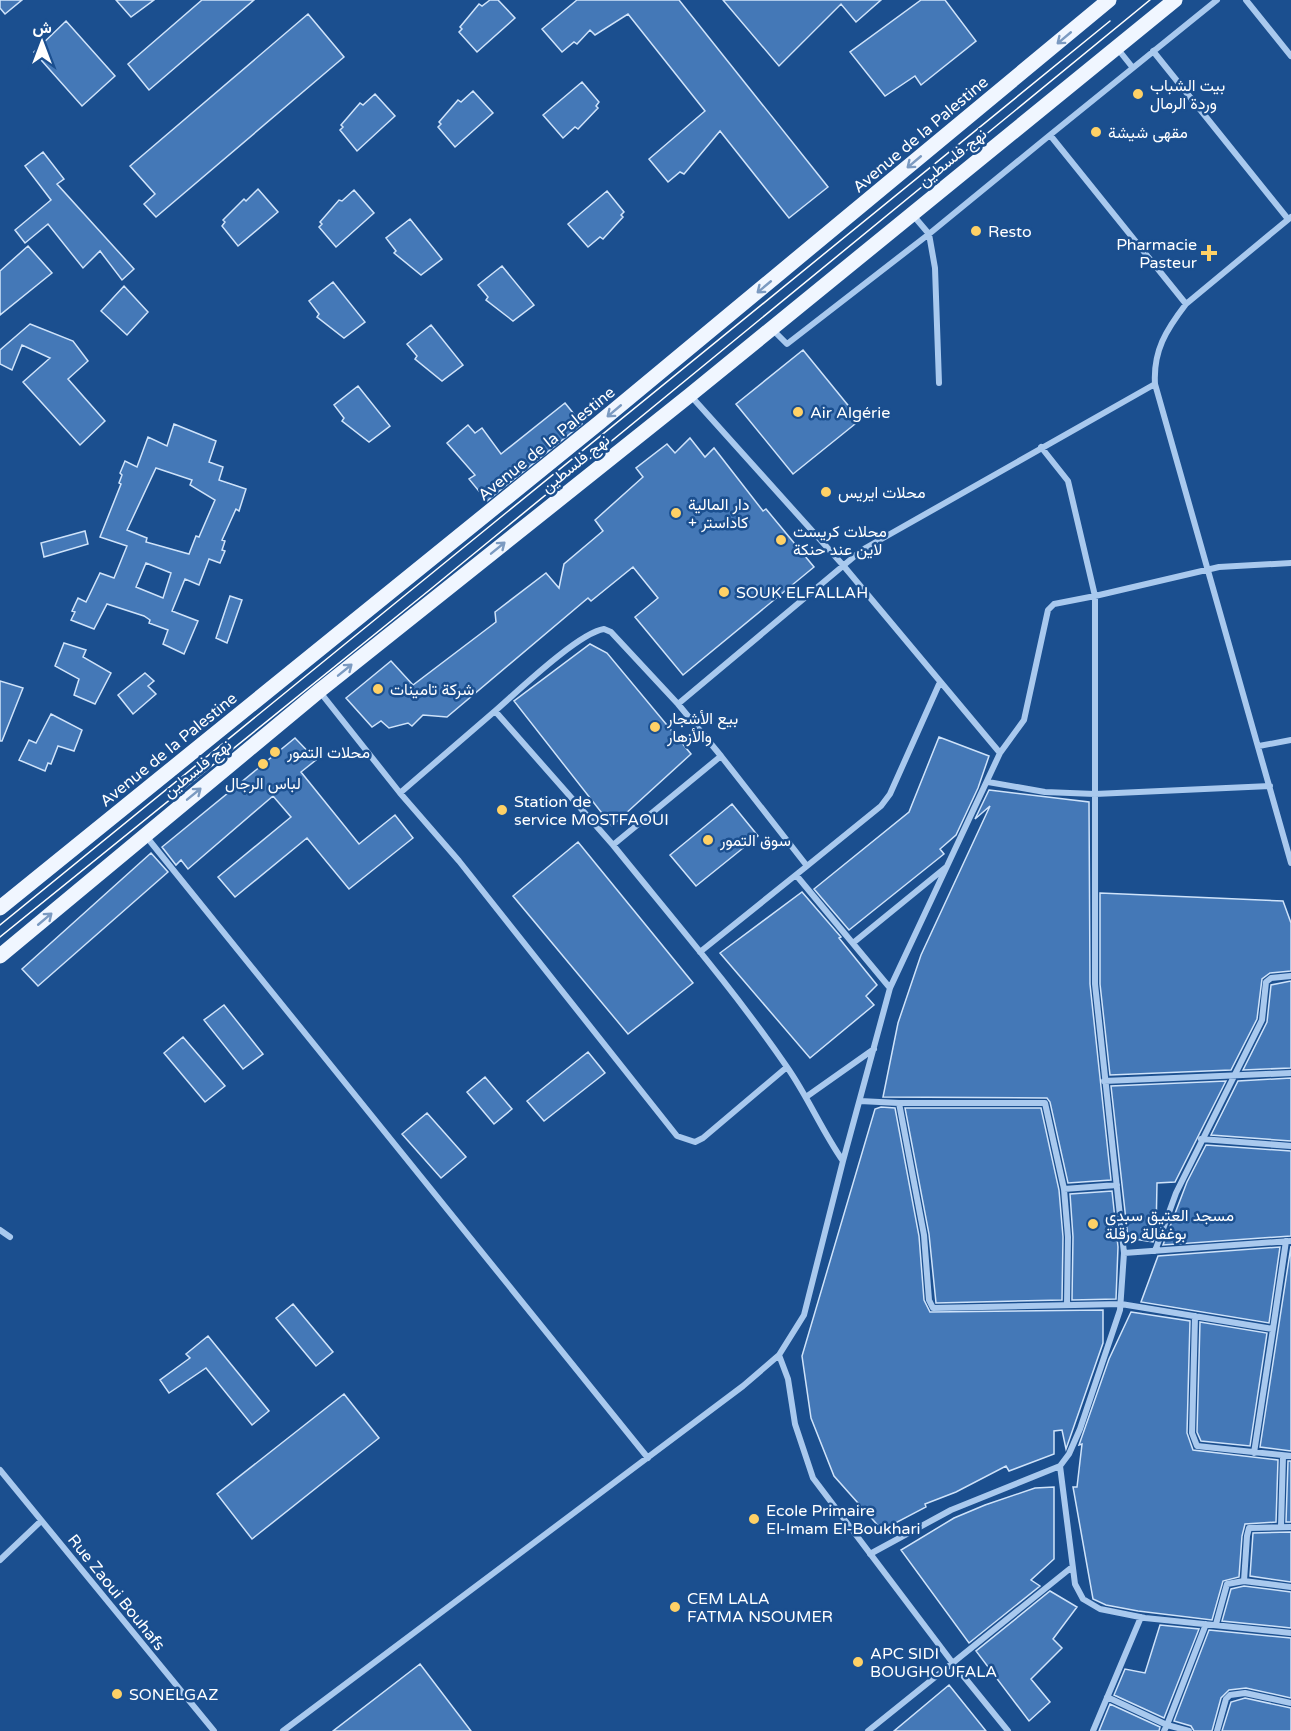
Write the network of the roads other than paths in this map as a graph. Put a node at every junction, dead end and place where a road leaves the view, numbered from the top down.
1 (1109, 0) edge
2 (1175, 0) edge
3 (1217, 0) edge
4 (1246, 0) edge
5 (1116, 47) junction
6 (1153, 51) junction
7 (1291, 56) edge
8 (1133, 68) junction
9 (1050, 135) junction
10 (911, 214) junction
11 (1289, 218) edge
12 (928, 234) junction
13 (1186, 304) junction
14 (771, 329) junction
15 (939, 383) dead end
16 (1155, 384) junction
17 (690, 395) junction
18 (1041, 447) junction
19 (1291, 562) edge
20 (842, 564) junction
21 (1207, 570) junction
22 (1095, 596) junction
23 (940, 682) junction
24 (319, 691) junction
25 (678, 704) junction
26 (495, 711) junction
27 (1291, 740) edge
28 (1259, 746) junction
29 (1000, 753) junction
30 (721, 756) junction
31 (988, 782) junction
32 (1270, 786) junction
33 (400, 793) junction
34 (1095, 794) junction
35 (144, 834) junction
36 (614, 845) junction
37 (1291, 863) edge
38 (949, 865) junction
39 (807, 866) junction
40 (796, 875) junction
41 (0, 908) edge
42 (853, 943) junction
43 (700, 952) junction
44 (0, 956) edge
45 (1291, 976) edge
46 (890, 988) junction
47 (874, 1048) junction
48 (787, 1067) junction
49 (1291, 1073) edge
50 (1233, 1076) junction
51 (1104, 1082) junction
52 (806, 1097) junction
53 (860, 1101) junction
54 (899, 1103) junction
55 (1201, 1139) junction
56 (1291, 1146) edge
57 (843, 1161) junction
58 (1117, 1185) junction
59 (1064, 1190) junction
60 (0, 1230) edge
61 (10, 1237) dead end
62 (1288, 1241) edge
63 (1155, 1251) junction
64 (1124, 1253) junction
65 (1121, 1304) junction
66 (1066, 1305) junction
67 (1195, 1316) junction
68 (1273, 1329) junction
69 (779, 1355) junction
70 (1254, 1453) junction
71 (1283, 1456) junction
72 (1291, 1456) edge
73 (648, 1458) junction
74 (1060, 1466) junction
75 (0, 1470) edge
76 (41, 1521) junction
77 (1281, 1526) junction
78 (1291, 1527) edge
79 (870, 1554) junction
80 (0, 1560) edge
81 (1072, 1567) junction
82 (1244, 1581) junction
83 (1291, 1587) edge
84 (1141, 1617) junction
85 (1206, 1624) junction
86 (1216, 1624) junction
87 (1291, 1633) edge
88 (952, 1662) junction
89 (1107, 1697) junction
90 (1291, 1703) edge
91 (1165, 1728) edge
92 (214, 1731) edge
93 (283, 1731) edge
94 (868, 1731) edge
95 (1008, 1731) edge
96 (1093, 1731) edge
97 (1189, 1731) edge
98 (1217, 1731) edge

1 -> 41 main road, Avenue de la Palestine
2 - 5 main road, نهج فلسطين
3 - 6 street
4 - 7 street
5 - 8 street
5 - 10 main road, نهج فلسطين
6 - 8 street
6 - 11 street
8 - 9 street
9 - 12 street
9 - 13 street
10 - 12 street
10 - 14 main road, نهج فلسطين
11 - 13 street
12 - 14 street
12 - 15 street
13 - 16 street
14 - 17 main road, نهج فلسطين
16 - 18 street
16 - 21 street
17 - 20 street
24 -> 17 main road, نهج فلسطين
18 - 20 street
18 - 22 street
19 - 21 street
20 - 23 street
20 - 25 street
21 - 22 street
21 - 28 street
22 - 29 street
22 - 34 street
23 - 29 street
23 - 39 street
24 - 33 street
35 -> 24 main road, نهج فلسطين
25 - 26 street
25 - 30 street
26 - 33 street
26 - 36 street
27 - 28 street
28 - 32 street
29 - 31 street
30 - 36 street
30 - 39 street
31 - 34 street
31 - 38 street
32 - 34 street
32 - 37 street
33 - 48 street
34 - 51 street
44 -> 35 main road, نهج فلسطين
35 - 73 street
36 - 43 street
38 - 42 street
38 - 46 street
39 - 40 street
40 - 42 street
40 - 43 street
42 - 46 street
43 - 48 street
45 - 50 street
46 - 47 street
47 - 52 street
47 - 53 street
48 - 52 street
49 - 50 street
50 - 51 street
50 - 55 street
51 - 58 street
52 - 57 street
53 - 54 street
53 - 57 street
54 - 59 street
54 - 66 street
55 - 56 street
55 - 63 street
57 - 69 street
58 - 59 street
58 - 64 street
59 - 66 street
60 - 61 street
62 - 63 street
62 - 68 street
63 - 64 street
64 - 65 street
65 - 66 street
65 - 67 street
65 - 74 street
67 - 68 street
67 - 70 street
68 - 70 street
69 - 73 street
69 - 79 street
70 - 71 street
71 - 72 street
71 - 77 street
73 - 93 street
74 - 79 street
74 - 81 street
75 - 76 street, Rue Zaoui Bouhafs
76 - 80 street
76 - 92 street, Rue Zaoui Bouhafs
77 - 78 street
77 - 82 street
79 - 88 street
81 - 84 street
81 - 88 street
82 - 83 street
82 - 86 street
84 - 85 street
84 - 89 street
85 - 86 street
85 - 91 street
86 - 87 street
88 - 94 street
88 - 95 street
89 - 91 street
89 - 96 street
90 - 98 street
91 - 97 street

